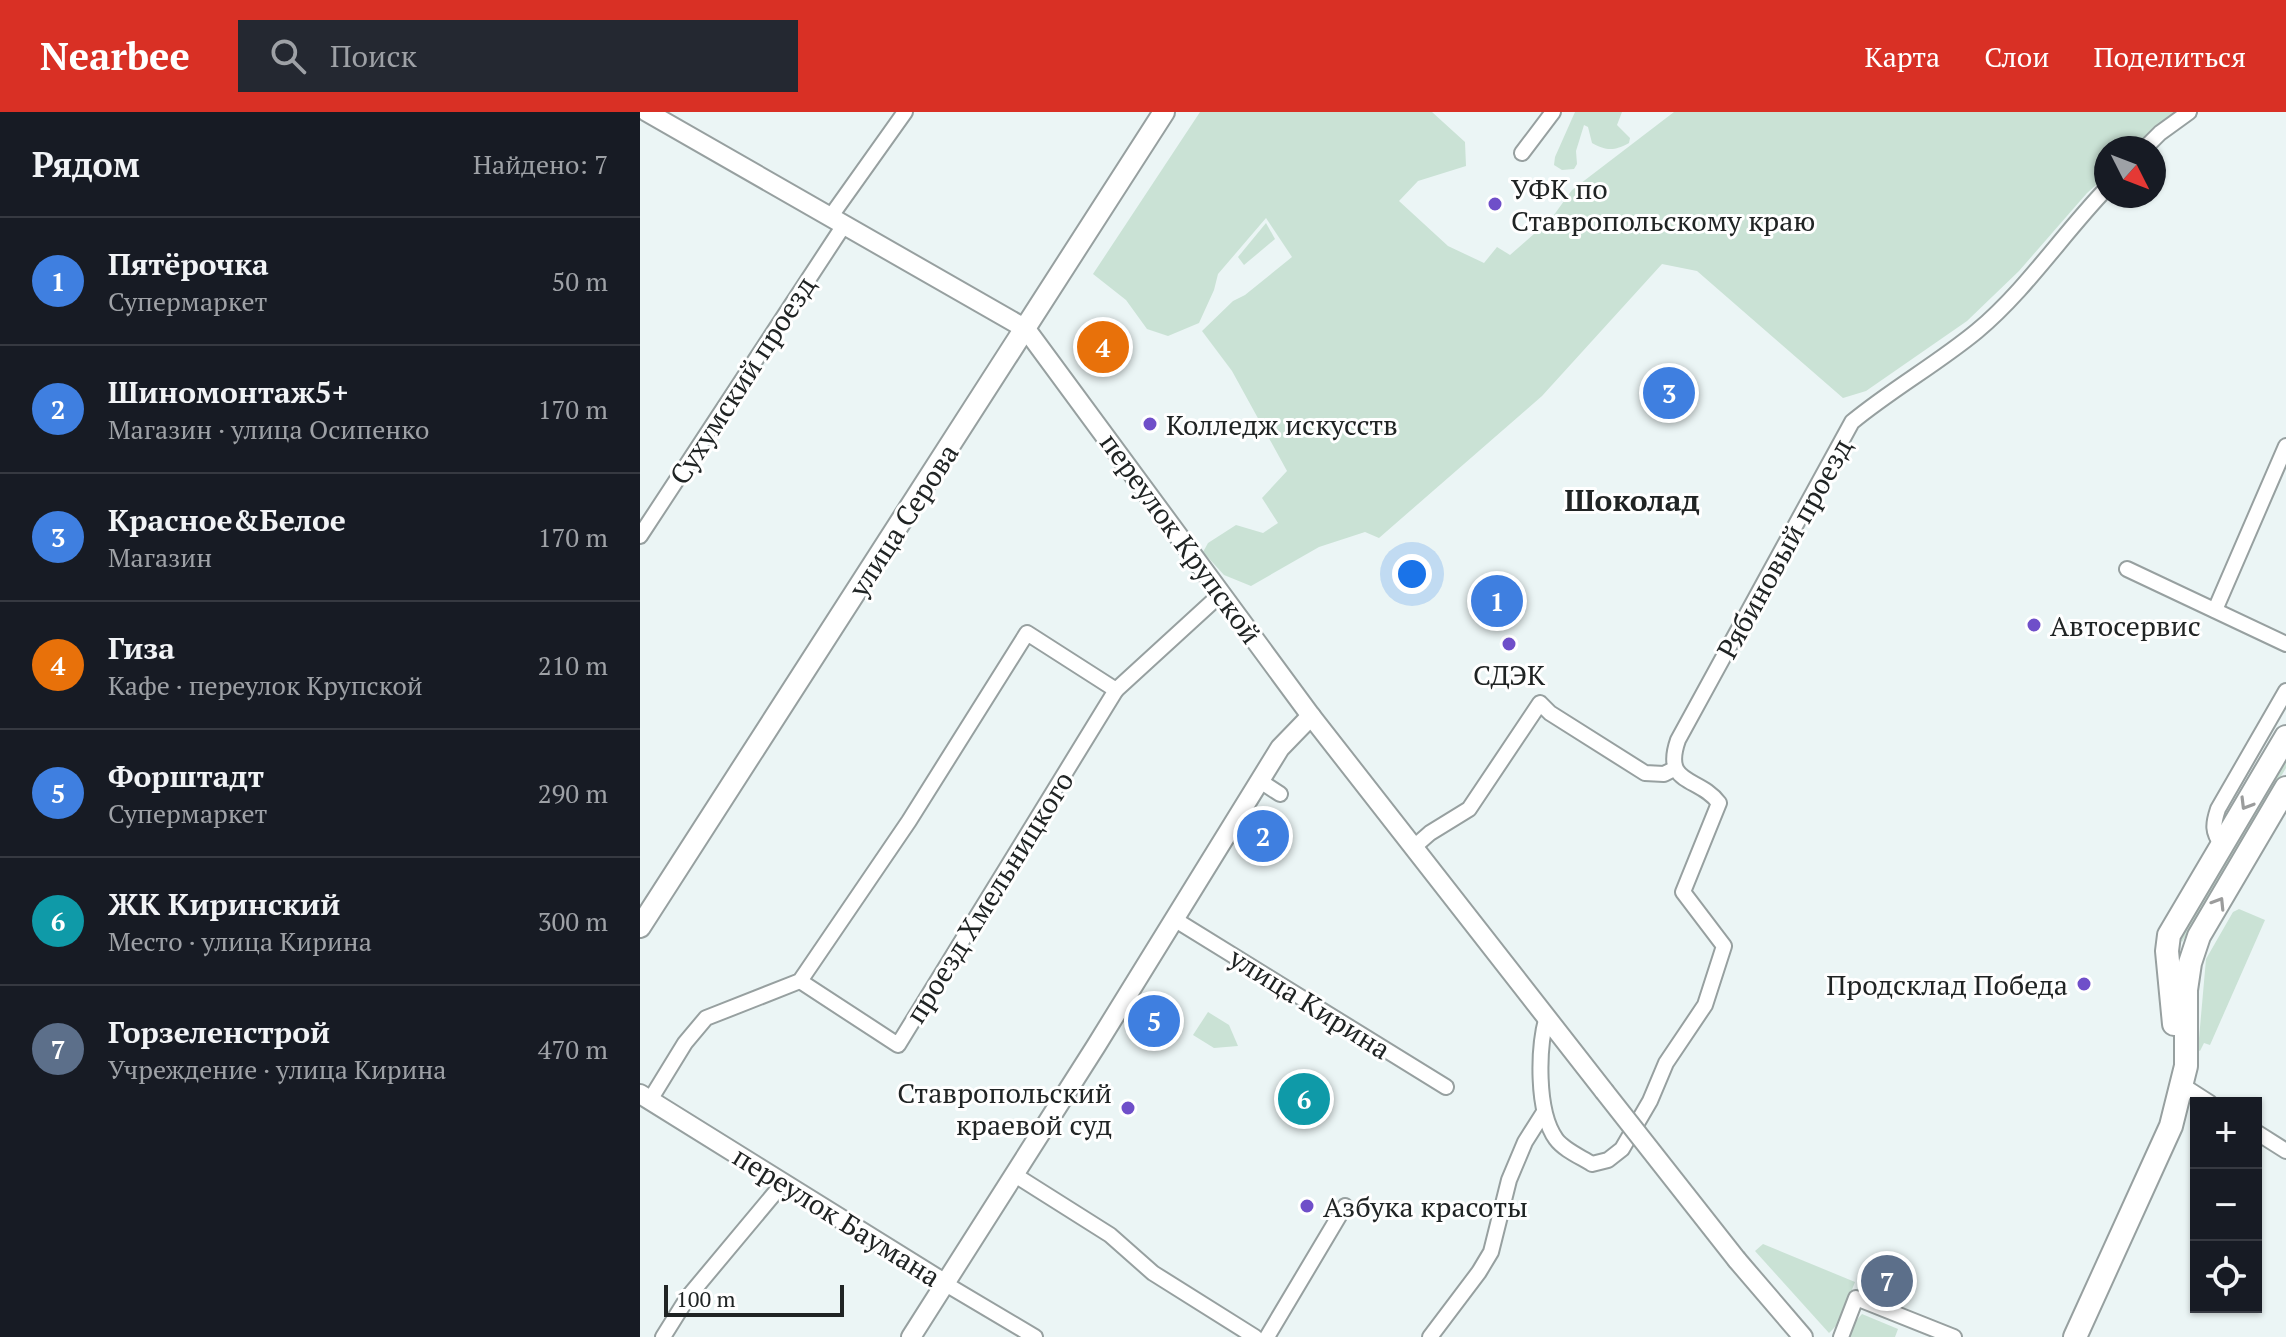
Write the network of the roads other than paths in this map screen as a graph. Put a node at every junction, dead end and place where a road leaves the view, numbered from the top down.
1 (647, 112) edge
2 (905, 112) edge
3 (1164, 112) edge
4 (1553, 112) edge
5 (2189, 112) edge
6 (2157, 136) edge
7 (1522, 153) dead end
8 (2094, 203) edge
9 (838, 220) junction
10 (1026, 329) junction
11 (2286, 446) edge
12 (640, 536) edge
13 (2127, 569) dead end
14 (1222, 593) junction
15 (2215, 610) junction
16 (2286, 644) edge
17 (1116, 690) junction
18 (2286, 691) edge
19 (1311, 716) junction
20 (2286, 737) edge
21 (1674, 769) junction
22 (1260, 781) junction
23 (2286, 788) edge
24 (1280, 794) dead end
25 (2222, 845) junction
26 (1414, 847) junction
27 (1174, 919) junction
28 (2176, 920) junction
29 (640, 927) edge
30 (2199, 936) junction
31 (800, 981) junction
32 (1547, 1016) junction
33 (2182, 1085) junction
34 (1446, 1087) dead end
35 (645, 1097) edge
36 (2201, 1097) edge
37 (1544, 1112) junction
38 (2262, 1136) edge
39 (2286, 1151) edge
40 (1015, 1175) junction
41 (784, 1182) junction
42 (1345, 1206) dead end
43 (944, 1283) junction
44 (663, 1337) edge
45 (911, 1337) edge
46 (1035, 1337) edge
47 (1255, 1337) edge
48 (1267, 1337) edge
49 (1430, 1337) edge
50 (1803, 1337) edge
51 (1841, 1337) edge
52 (1954, 1337) edge
53 (2075, 1337) edge

1 - 9 street, переулок Крупской
2 - 9 street, Сухумский проезд
3 - 10 main road, улица Серова
4 - 7 street
5 - 6 street
8 - 21 street, Рябиновый проезд
9 - 10 street, переулок Крупской
9 - 12 street, Сухумский проезд
10 - 14 street, переулок Крупской
10 - 29 main road, улица Серова
11 - 15 street
13 - 15 street
14 - 17 street, проезд Хмельницкого
14 - 19 street, переулок Крупской
15 - 16 street
17 - 31 street
17 - 31 street, проезд Хмельницкого
18 - 25 street
19 - 22 street
19 - 26 street, переулок Крупской
20 -> 25 main road
21 - 26 street
21 - 37 street
22 - 24 street
22 - 27 street
30 -> 23 main road
25 - 28 main road
26 - 32 street, переулок Крупской
27 - 34 street, улица Кирина
27 - 40 street
28 - 30 main road
28 - 33 main road
30 - 33 main road
31 - 35 street
32 - 37 street
32 - 50 street, переулок Крупской, bridge
33 - 36 street
33 - 53 main road
35 - 41 street, переулок Баумана
37 - 49 street
38 - 39 street
40 - 43 street
40 - 47 street
41 - 43 street, переулок Баумана
41 - 44 street
42 - 48 street
43 - 45 street
43 - 46 street, переулок Баумана
51 - 52 street

